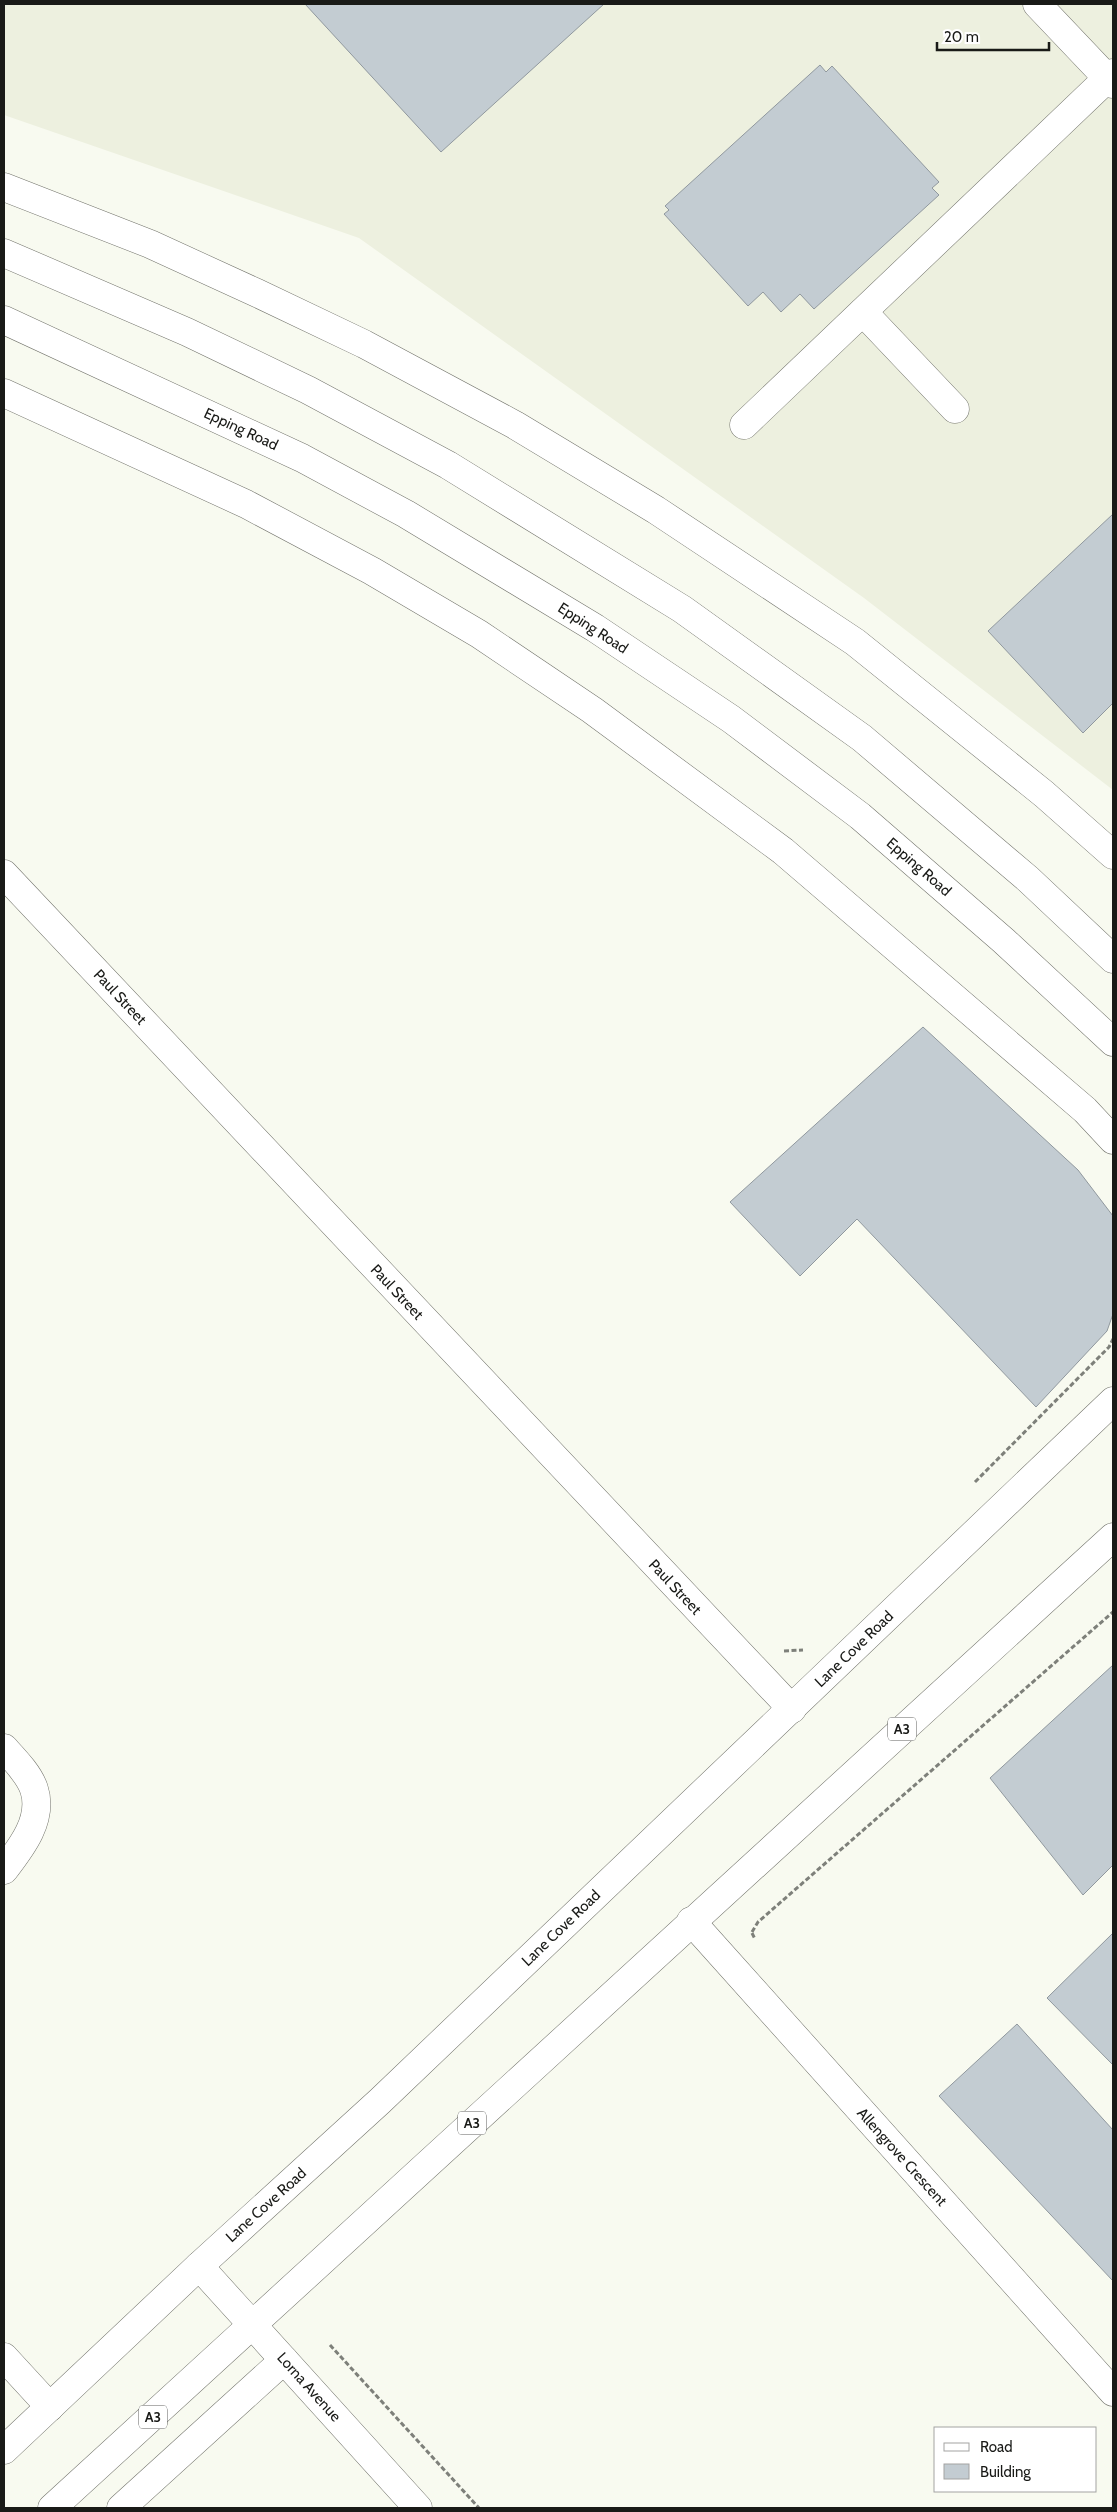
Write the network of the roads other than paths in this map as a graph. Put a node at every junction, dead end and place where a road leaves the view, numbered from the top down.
1 (1037, 4) edge
2 (1111, 79) edge
3 (4, 187) edge
4 (4, 253) edge
5 (863, 312) junction
6 (4, 320) edge
7 (4, 393) edge
8 (955, 409) dead end
9 (744, 424) dead end
10 (1113, 855) edge
11 (4, 874) edge
12 (1113, 960) edge
13 (1113, 1042) edge
14 (1086, 1110) junction
15 (1113, 1124) edge
16 (1113, 1140) edge
17 (1113, 1401) edge
18 (1113, 1537) edge
19 (792, 1709) junction
20 (4, 1748) edge
21 (4, 1870) edge
22 (691, 1921) junction
23 (199, 2266) junction
24 (253, 2326) junction
25 (4, 2357) edge
26 (284, 2360) junction
27 (1113, 2392) edge
28 (50, 2407) junction
29 (4, 2450) edge
30 (52, 2508) edge
31 (121, 2508) edge
32 (418, 2508) edge

1 - 2 main road
2 - 5 main road
3 - 10 main road
4 - 12 main road
5 - 8 main road
5 - 9 main road
6 - 13 main road, Epping Road
7 - 14 main road
11 - 19 main road, Paul Street
14 - 15 main road
14 - 16 main road
17 - 19 main road, Lane Cove Road
18 - 22 main road, A3
19 - 23 main road, Lane Cove Road
20 - 21 main road
22 - 24 main road, A3
22 - 27 main road, Allengrove Crescent
23 - 24 main road, Lorna Avenue
23 - 28 main road, Lane Cove Road
24 - 26 main road, Lorna Avenue
24 - 30 main road, A3
25 - 28 main road
26 - 31 main road
26 - 32 main road, Lorna Avenue
28 - 29 main road, Lane Cove Road

